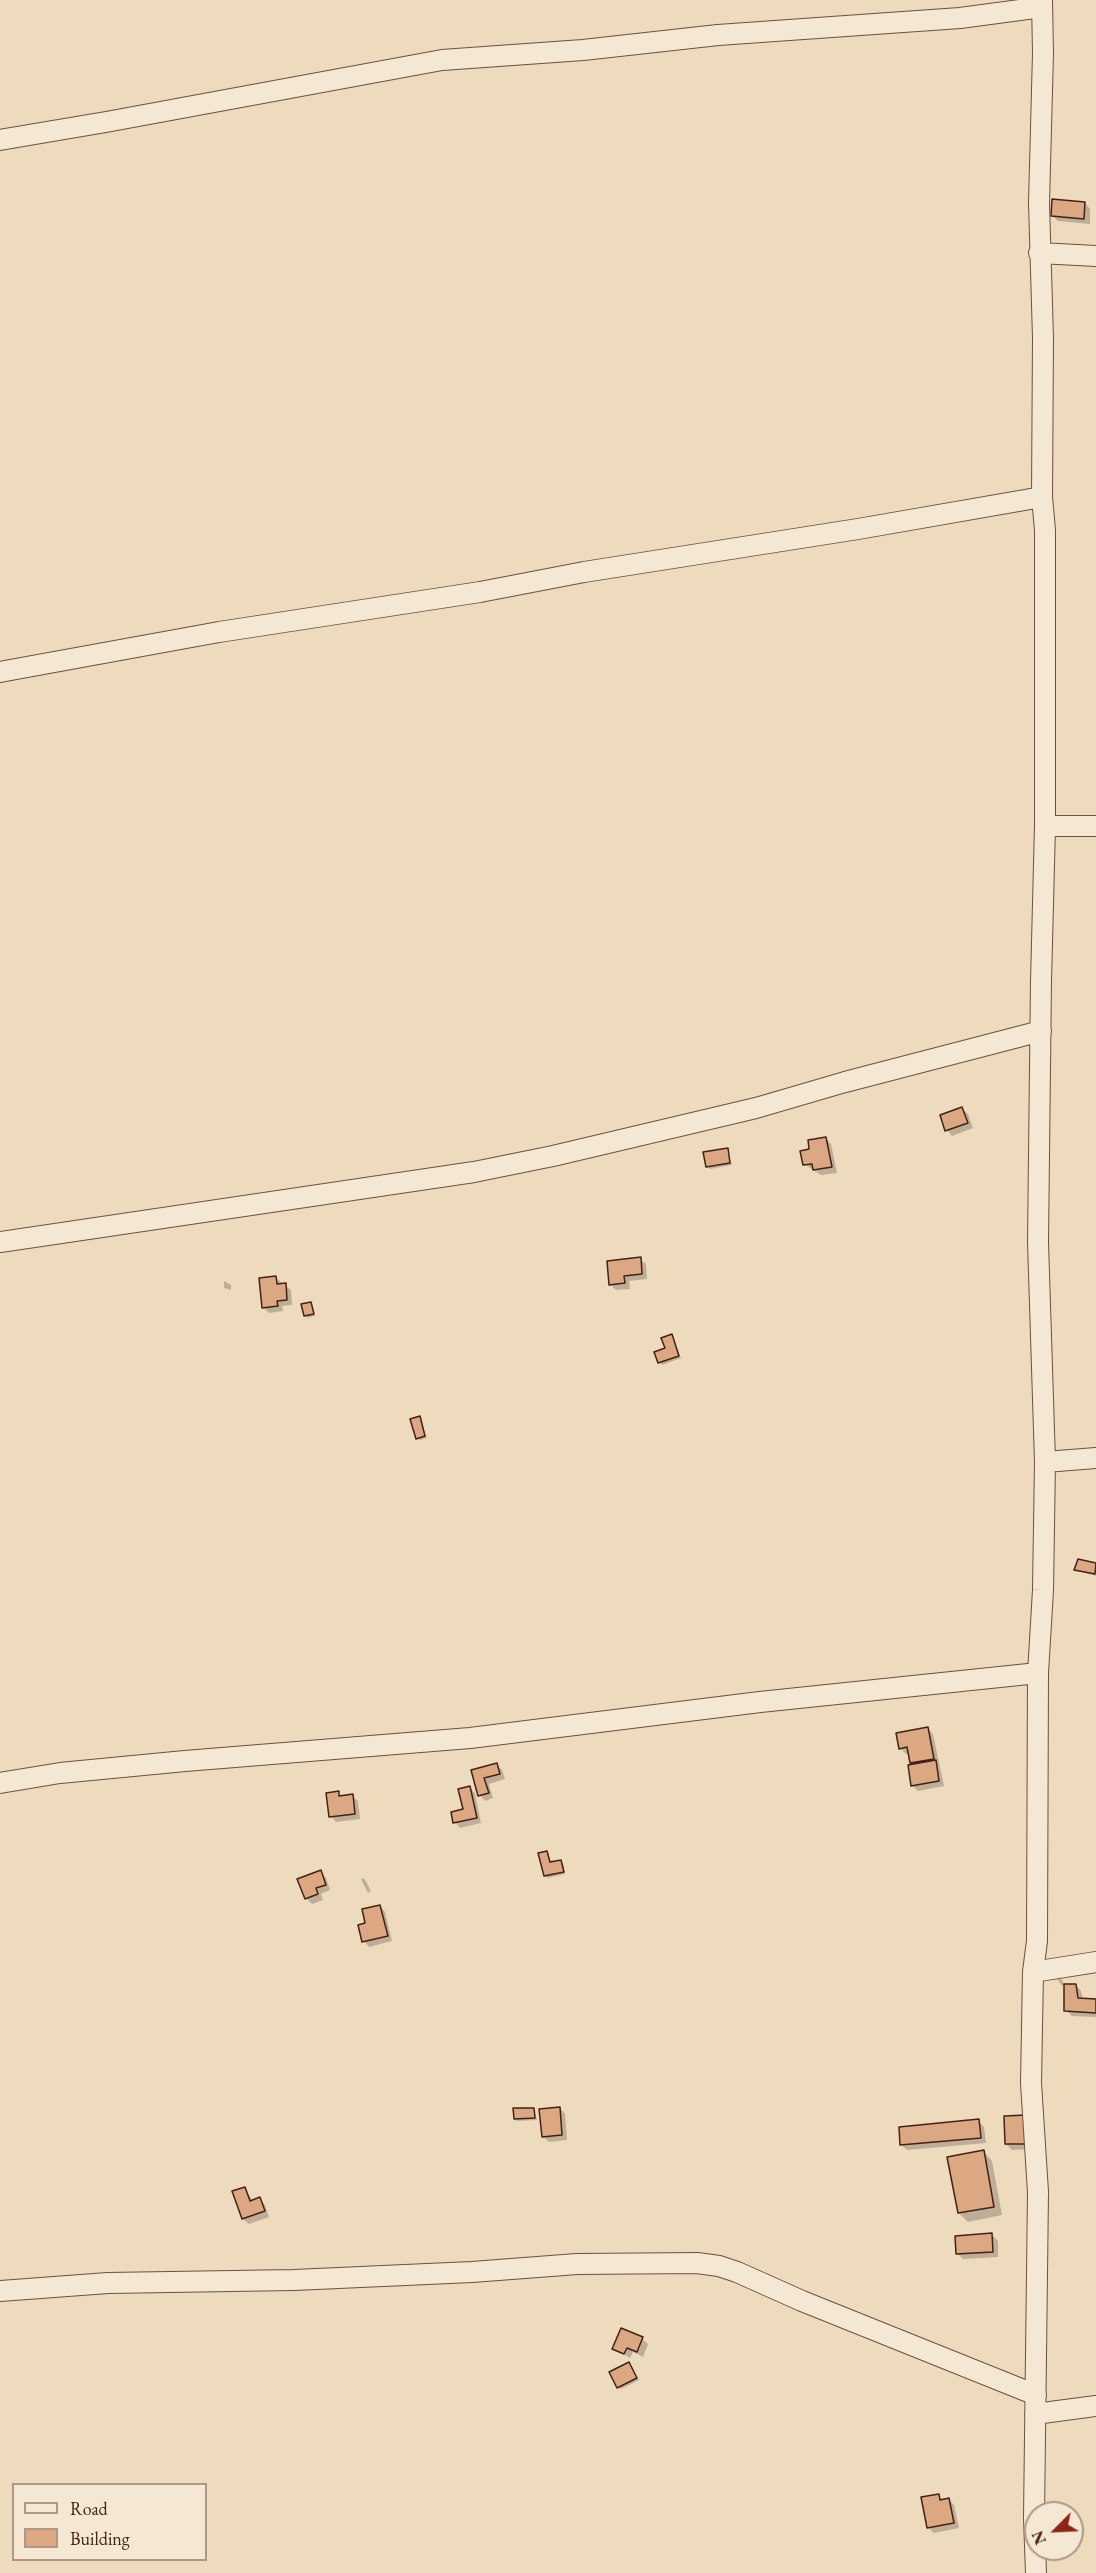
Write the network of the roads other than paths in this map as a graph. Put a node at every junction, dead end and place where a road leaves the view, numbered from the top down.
1 (1042, 4) edge
2 (0, 140) edge
3 (1039, 253) junction
4 (1096, 256) edge
5 (1042, 497) junction
6 (0, 672) edge
7 (1045, 826) junction
8 (1096, 826) edge
9 (1041, 1031) junction
10 (0, 1242) edge
11 (1096, 1458) edge
12 (1045, 1462) junction
13 (1038, 1672) junction
14 (0, 1783) edge
15 (1096, 1962) edge
16 (1033, 1972) junction
17 (0, 2291) edge
18 (1035, 2405) junction
19 (1096, 2406) edge
20 (1036, 2573) edge

1 - 2 street
1 - 3 street
3 - 4 street
3 - 5 street
5 - 6 street
5 - 7 street
7 - 8 street
7 - 9 street
9 - 10 street
9 - 12 street
11 - 12 street
12 - 13 street
13 - 14 street
13 - 16 street
15 - 16 street
16 - 18 street
17 - 18 street
18 - 19 street
18 - 20 street

